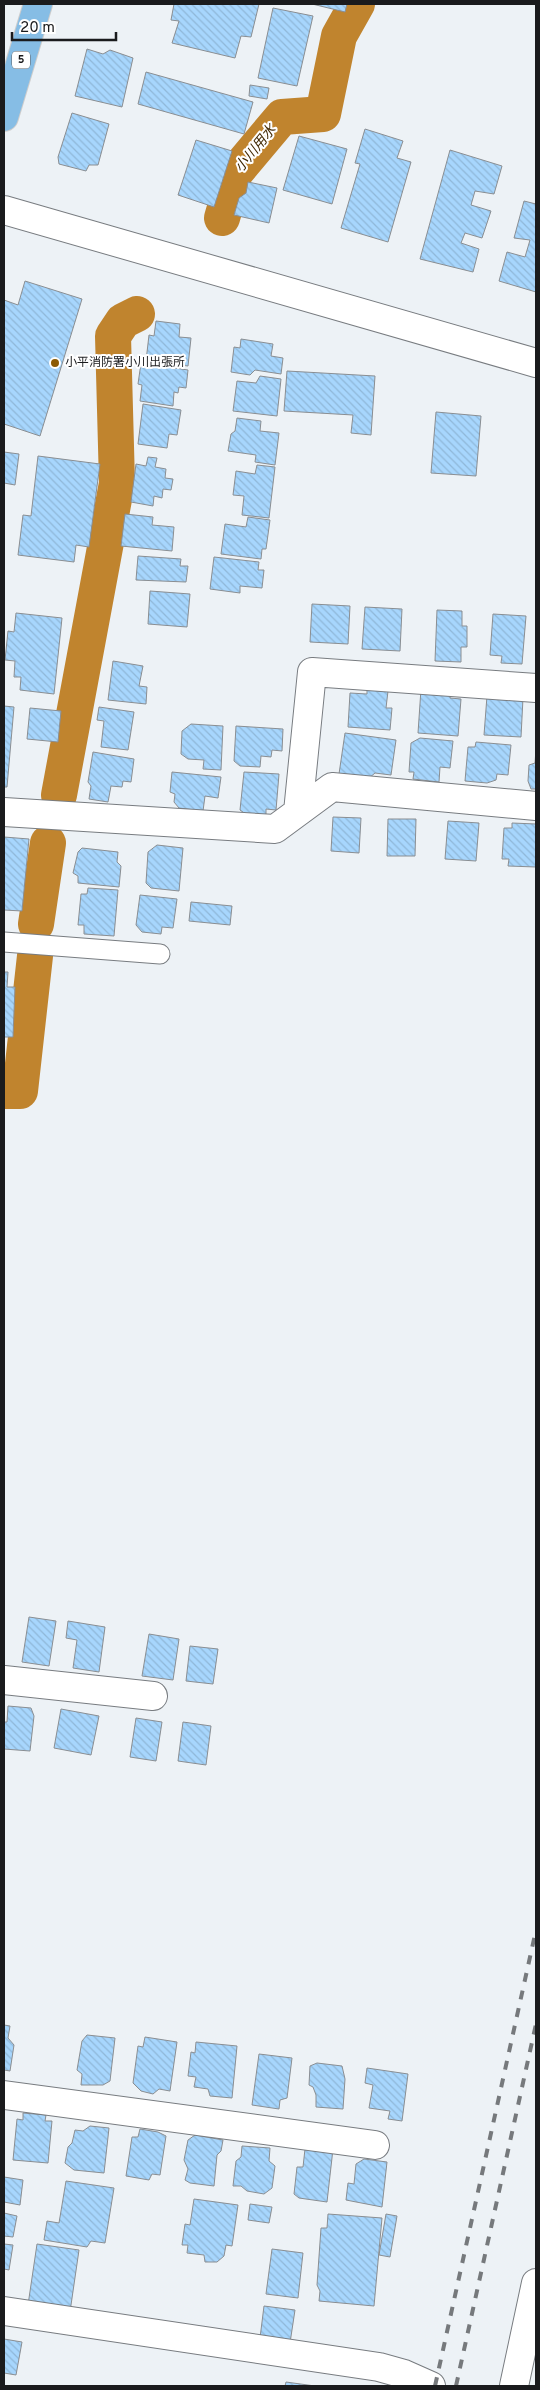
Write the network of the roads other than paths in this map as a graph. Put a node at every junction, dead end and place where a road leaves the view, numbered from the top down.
1 (38, 4) edge
2 (4, 117) edge
3 (4, 210) edge
4 (536, 363) edge
5 (536, 688) edge
6 (536, 806) edge
7 (4, 812) edge
8 (298, 812) junction
9 (4, 942) edge
10 (160, 954) dead end
11 (4, 1680) edge
12 (153, 1696) dead end
13 (4, 2095) edge
14 (376, 2145) dead end
15 (536, 2283) edge
16 (4, 2311) edge
17 (403, 2380) edge
18 (431, 2386) edge
19 (514, 2386) edge

1 - 2 main road, 5
3 - 4 street
5 - 8 street
6 - 8 street
7 - 8 street
9 - 10 lane
11 - 12 street
13 - 14 street
15 - 19 street
16 - 17 street
17 - 18 street

